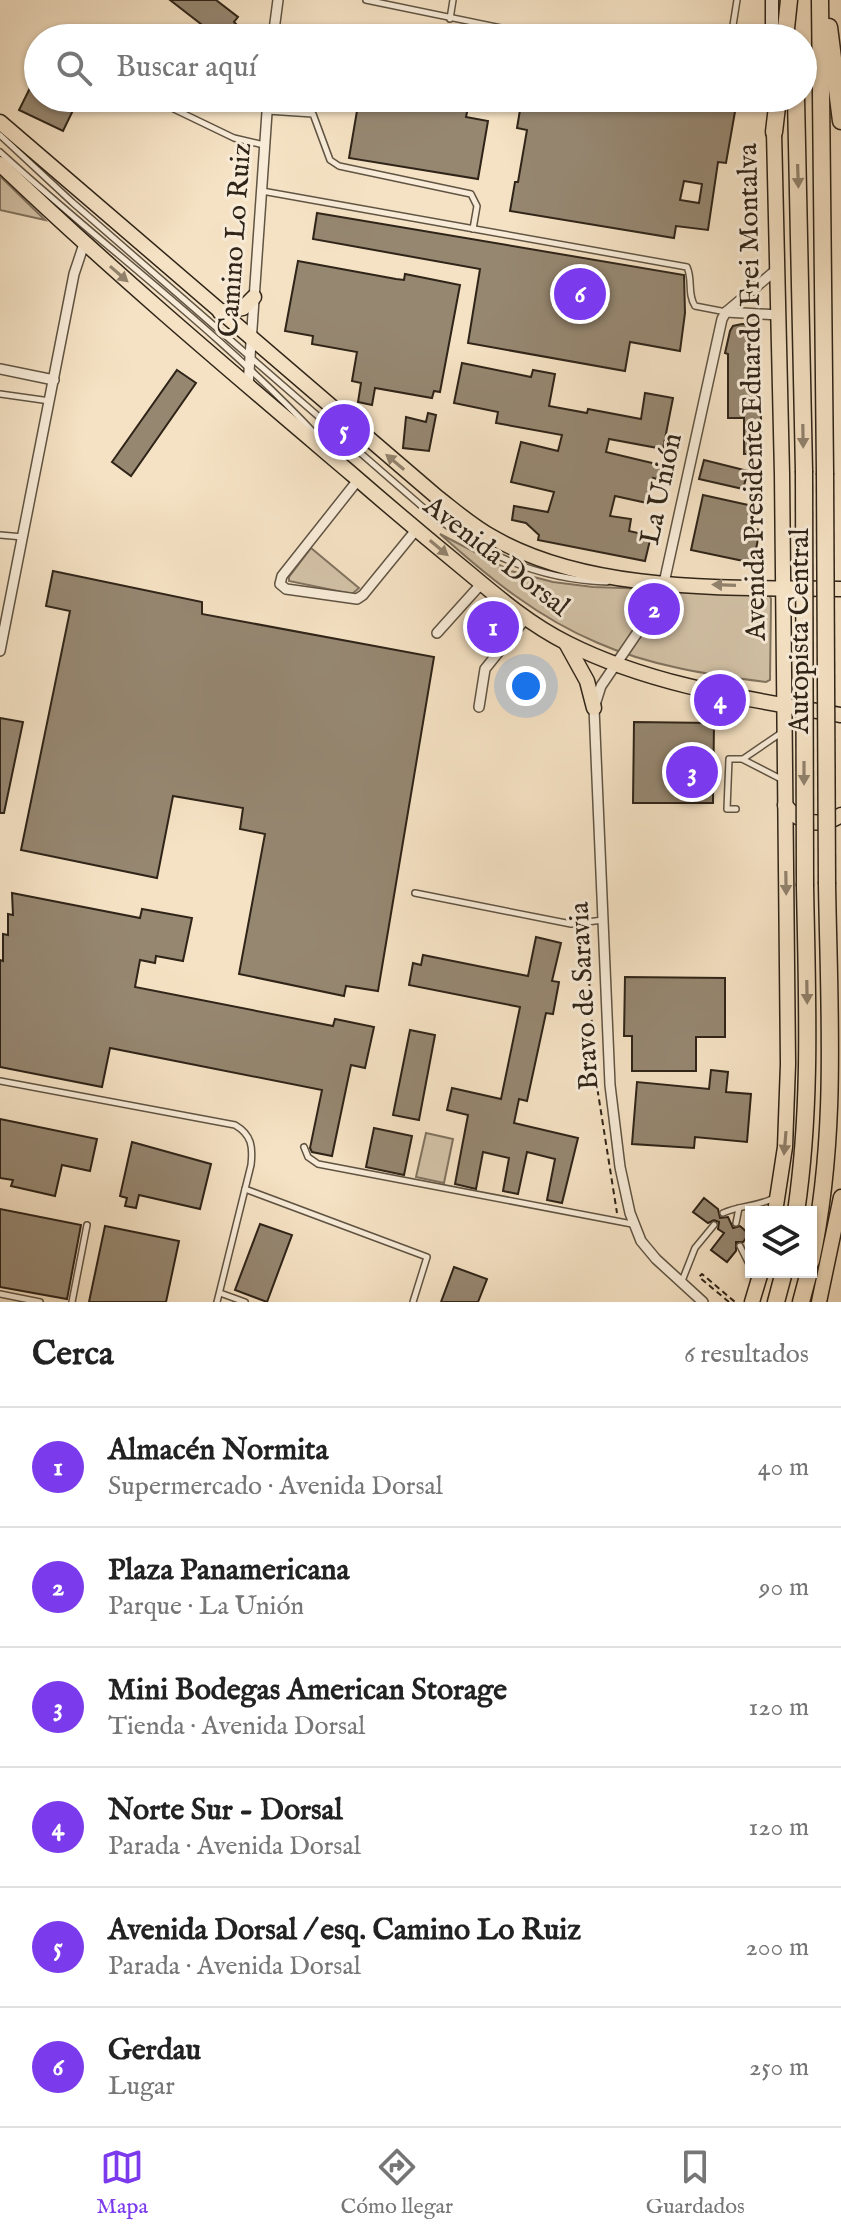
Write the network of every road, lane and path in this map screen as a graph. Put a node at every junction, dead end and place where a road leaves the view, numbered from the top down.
1 (278, 0) edge
2 (366, 0) edge
3 (453, 0) edge
4 (737, 0) edge
5 (772, 0) edge
6 (791, 0) edge
7 (822, 0) edge
8 (450, 19) junction
9 (275, 24) edge
10 (476, 24) edge
11 (733, 24) edge
12 (772, 24) edge
13 (787, 24) edge
14 (793, 24) edge
15 (180, 112) edge
16 (267, 112) edge
17 (282, 112) edge
18 (775, 112) edge
19 (796, 112) edge
20 (841, 121) edge
21 (0, 122) edge
22 (774, 132) joint
23 (0, 135) edge
24 (264, 145) junction
25 (0, 152) edge
26 (0, 164) edge
27 (261, 191) junction
28 (473, 229) junction
29 (84, 244) junction
30 (776, 270) junction
31 (254, 297) junction
32 (220, 312) junction
33 (726, 312) junction
34 (778, 315) junction
35 (251, 339) junction
36 (250, 355) junction
37 (249, 368) junction
38 (0, 369) edge
39 (54, 380) junction
40 (248, 386) junction
41 (0, 394) edge
42 (50, 401) junction
43 (358, 480) junction
44 (416, 530) junction
45 (0, 535) edge
46 (23, 537) junction
47 (482, 583) junction
48 (664, 583) junction
49 (784, 588) junction
50 (841, 589) edge
51 (526, 618) junction
52 (3, 621) edge
53 (437, 633) dead end
54 (566, 642) junction
55 (0, 651) edge
56 (616, 664) junction
57 (784, 706) junction
58 (479, 707) dead end
59 (594, 708) junction
60 (841, 715) edge
61 (784, 731) junction
62 (742, 759) junction
63 (785, 781) junction
64 (728, 788) junction
65 (737, 788) dead end
66 (785, 805) junction
67 (736, 809) dead end
68 (841, 815) edge
69 (415, 893) dead end
70 (603, 920) junction
71 (586, 923) junction
72 (0, 1081) edge
73 (304, 1147) dead end
74 (245, 1189) junction
75 (778, 1195) junction
76 (841, 1197) edge
77 (776, 1206) edge
78 (797, 1206) edge
79 (739, 1207) junction
80 (723, 1213) dead end
81 (839, 1221) edge
82 (618, 1222) junction
83 (736, 1223) dead end
84 (633, 1224) junction
85 (87, 1225) dead end
86 (714, 1225) dead end
87 (817, 1225) edge
88 (740, 1246) dead end
89 (745, 1254) edge
90 (755, 1278) edge
91 (782, 1278) edge
92 (807, 1278) edge
93 (681, 1282) junction
94 (220, 1293) junction
95 (0, 1294) edge
96 (728, 1301) edge
97 (40, 1302) edge
98 (72, 1302) edge
99 (217, 1302) edge
100 (245, 1302) edge
101 (413, 1302) edge
102 (703, 1302) edge
103 (735, 1302) edge
104 (752, 1302) edge
105 (776, 1302) edge
106 (801, 1302) edge
107 (819, 1302) edge

1 - 9 street
2 - 8 lane
3 - 8 lane
4 - 11 lane
5 - 12 main road
6 - 13 highway
6 - 14 highway
7 - 20 highway
7 - 87 highway, Autopista Central, bridge
8 - 10 lane
15 - 24 lane
16 - 24 street, Camino Lo Ruiz
17 - 28 lane
18 - 22 highway
19 -> 78 highway, Autopista Central, bridge
21 - 32 main road, Avenida Dorsal
22 - 30 main road, Avenida Presidente Eduardo Frei Montalva
23 - 36 lane
24 - 27 street, Camino Lo Ruiz
25 - 37 lane
26 - 29 main road, Avenida Dorsal
27 - 28 lane
27 - 31 street, Camino Lo Ruiz
28 - 33 lane
29 - 39 street
29 -> 40 main road, Avenida Dorsal
30 - 33 street
30 - 34 main road, Avenida Presidente Eduardo Frei Montalva
31 - 32 main road
31 - 35 street, Camino Lo Ruiz
32 - 35 main road, Avenida Dorsal
33 - 34 street
33 - 48 street, La Unión
34 - 49 main road, Avenida Presidente Eduardo Frei Montalva
35 - 36 street, Camino Lo Ruiz
48 -> 35 main road, Avenida Dorsal
36 - 37 street, Camino Lo Ruiz
36 - 48 lane
37 - 40 street, Camino Lo Ruiz
37 - 43 lane
38 - 39 street
39 - 42 street
40 - 43 main road, Avenida Dorsal
41 - 42 lane
42 - 46 street
43 - 44 main road, Avenida Dorsal
43 - 44 street
44 -> 47 main road, Avenida Dorsal
45 - 46 lane
46 - 52 street
47 - 51 main road, Avenida Dorsal
47 - 53 street
49 -> 48 main road, Avenida Dorsal
48 - 56 street, La Unión
49 - 50 main road, Avenida Dorsal
49 - 57 main road, Avenida Presidente Eduardo Frei Montalva
51 - 54 main road, Avenida Dorsal
51 - 58 street
52 - 55 street
54 - 56 main road, Avenida Dorsal
54 - 59 main road
56 - 57 main road, Avenida Dorsal
56 - 59 street, Bravo de Saravia
57 - 60 main road, Avenida Dorsal
57 - 61 main road, Avenida Presidente Eduardo Frei Montalva
59 - 70 street, Bravo de Saravia
61 - 62 lane
61 - 63 main road, Avenida Presidente Eduardo Frei Montalva
62 - 63 lane
62 - 64 lane
63 - 66 main road, Avenida Presidente Eduardo Frei Montalva
64 - 65 lane
64 - 67 lane
66 - 68 main road
66 -> 75 main road, Avenida Presidente Eduardo Frei Montalva
69 - 71 lane
70 - 71 lane
70 - 84 street, Bravo de Saravia
71 - 82 path
72 - 74 lane
73 - 82 lane
74 - 94 lane
74 - 101 lane
75 - 77 main road, Avenida Presidente Eduardo Frei Montalva
75 - 79 lane
76 - 81 main road
79 - 80 lane
79 - 83 lane
81 - 107 main road
82 - 84 lane
84 - 93 street, Bravo de Saravia
85 - 98 lane
86 - 93 lane
88 - 89 lane
90 - 104 main road
91 - 105 highway
92 - 106 highway
93 - 102 street, Bravo de Saravia
94 - 99 lane
94 - 100 lane
95 - 97 lane
96 - 103 path

